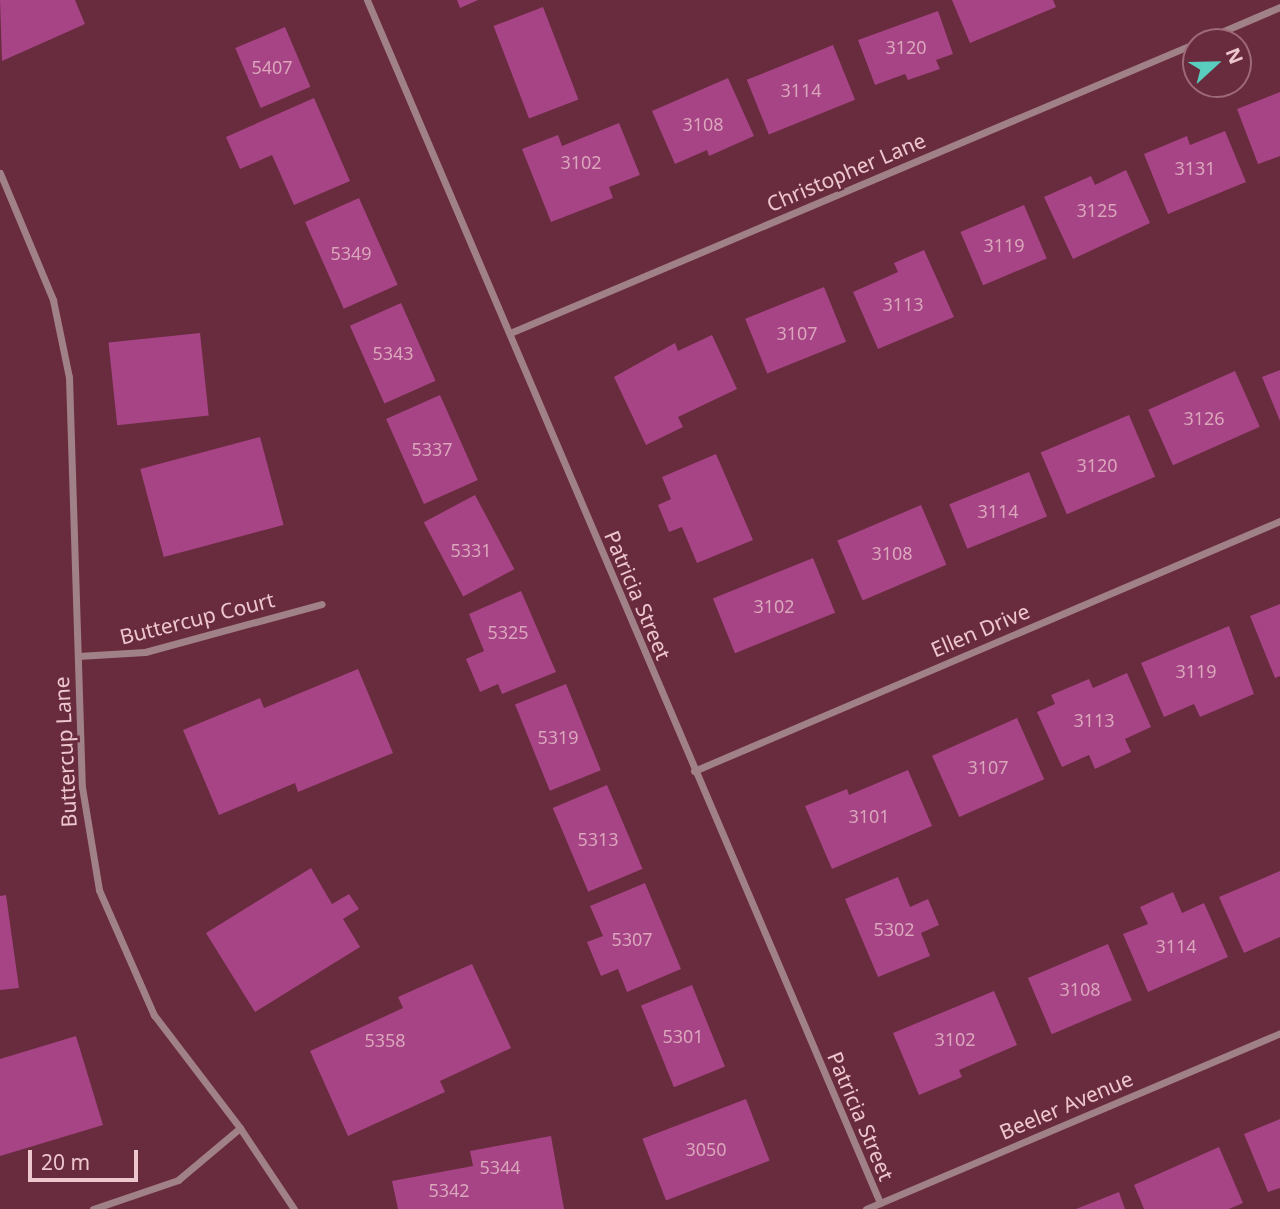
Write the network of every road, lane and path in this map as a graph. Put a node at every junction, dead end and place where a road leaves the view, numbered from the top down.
1 (367, 0) edge
2 (1280, 7) edge
3 (1230, 28) edge
4 (1182, 48) edge
5 (0, 173) edge
6 (510, 333) junction
7 (1280, 521) edge
8 (322, 604) dead end
9 (78, 656) junction
10 (694, 771) junction
11 (1280, 1033) edge
12 (240, 1128) junction
13 (880, 1203) junction
14 (93, 1209) edge
15 (295, 1209) edge
16 (866, 1209) edge

1 - 6 street, Patricia Street
2 - 3 street, Christopher Lane
4 - 6 street, Christopher Lane
5 - 9 street, Buttercup Lane
6 - 10 street, Patricia Street
7 - 10 street, Ellen Drive
8 - 9 street, Buttercup Court
9 - 12 street, Buttercup Lane
10 - 13 street, Patricia Street
11 - 13 street, Beeler Avenue
12 - 14 street
12 - 15 street, Buttercup Lane
13 - 16 street, Beeler Avenue

